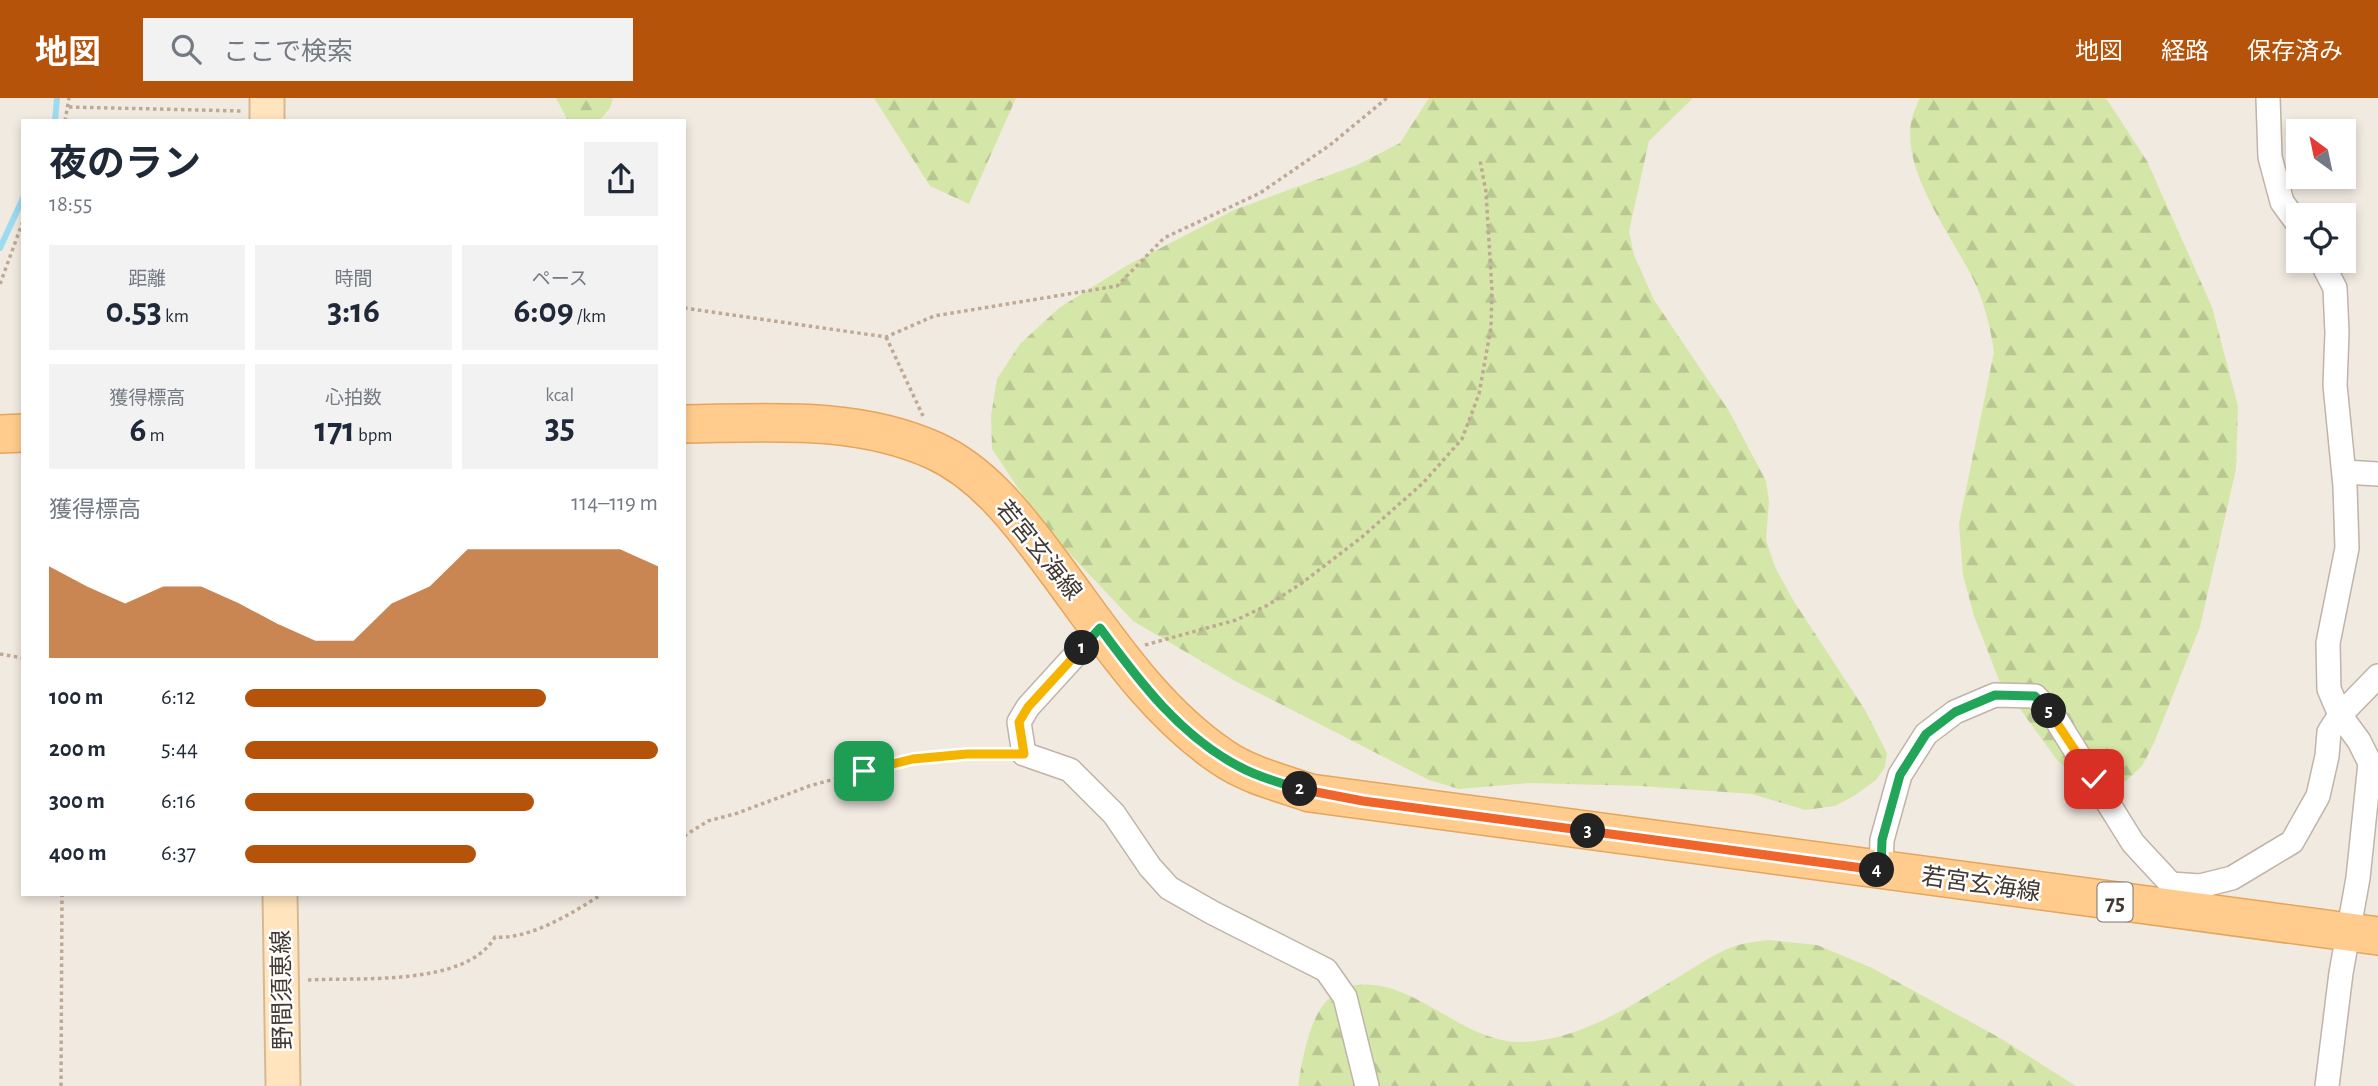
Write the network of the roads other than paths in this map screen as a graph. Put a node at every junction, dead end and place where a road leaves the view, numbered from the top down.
1 (2268, 98) edge
2 (2286, 208) edge
3 (2327, 273) edge
4 (686, 424) edge
5 (21, 433) edge
6 (0, 434) edge
7 (2344, 472) junction
8 (2378, 474) edge
9 (1110, 642) junction
10 (2378, 676) edge
11 (2340, 715) junction
12 (1881, 870) junction
13 (280, 896) edge
14 (2364, 935) edge
15 (283, 1086) edge
16 (1367, 1086) edge
17 (2327, 1086) edge

1 - 2 street
3 - 7 street
4 - 9 main road, 若宮玄海線 / 75
5 - 6 main road
7 - 8 street
7 - 11 street
9 - 12 main road, 若宮玄海線 / 75
9 - 16 street
10 - 11 street
11 - 12 street
11 - 14 street
12 - 14 main road, 若宮玄海線 / 75
13 - 15 main road, 野間須恵線
14 - 17 street

